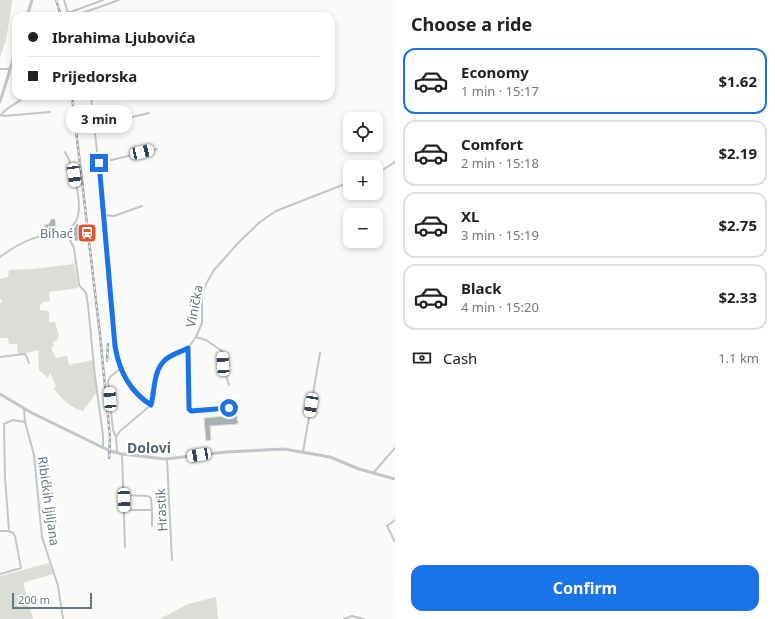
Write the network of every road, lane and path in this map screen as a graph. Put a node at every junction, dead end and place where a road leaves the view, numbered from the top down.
1 (32, 0) edge
2 (64, 0) edge
3 (103, 0) edge
4 (119, 0) edge
5 (28, 12) edge
6 (68, 12) edge
7 (74, 12) edge
8 (85, 12) edge
9 (12, 61) edge
10 (0, 69) edge
11 (9, 69) junction
12 (21, 100) edge
13 (91, 100) edge
14 (0, 102) edge
15 (50, 112) dead end
16 (149, 113) dead end
17 (0, 115) edge
18 (94, 126) junction
19 (157, 149) dead end
20 (65, 152) dead end
21 (395, 162) edge
22 (99, 163) junction
23 (383, 170) edge
24 (343, 185) edge
25 (142, 206) dead end
26 (104, 215) junction
27 (67, 234) junction
28 (0, 257) edge
29 (196, 337) junction
30 (188, 348) junction
31 (320, 353) dead end
32 (0, 357) edge
33 (29, 363) dead end
34 (120, 369) junction
35 (229, 385) dead end
36 (0, 394) edge
37 (151, 405) junction
38 (24, 408) junction
39 (229, 408) dead end
40 (25, 422) junction
41 (0, 424) edge
42 (4, 424) junction
43 (116, 438) junction
44 (103, 447) junction
45 (395, 448) edge
46 (303, 452) junction
47 (117, 453) junction
48 (122, 454) junction
49 (167, 459) junction
50 (373, 474) junction
51 (395, 479) edge
52 (124, 495) junction
53 (124, 510) junction
54 (152, 510) junction
55 (395, 520) edge
56 (152, 526) dead end
57 (0, 531) edge
58 (9, 531) junction
59 (395, 542) edge
60 (125, 547) dead end
61 (172, 560) dead end
62 (0, 574) edge
63 (63, 619) edge
64 (344, 619) edge
65 (364, 619) edge

1 - 5 street
2 - 6 street
3 - 7 street
4 - 8 street
9 - 11 street
10 - 11 street
11 - 14 street
12 - 17 street
13 - 18 street
15 - 17 street
16 - 18 street
18 - 22 street
19 - 22 street
20 - 27 street
21 - 23 street
22 - 26 street
24 - 29 street, Vinička
25 - 26 street
26 - 34 street
27 - 28 street
27 - 44 street
29 - 30 street, Vinička
29 - 35 street
30 - 37 street, Vinička
30 - 39 street
31 - 46 street
32 - 33 street
34 - 37 street
34 - 43 street
36 - 38 street
37 - 43 street
38 - 40 street, Ribićkih ljiljana
38 - 44 street
40 - 42 street
40 - 63 street, Ribićkih ljiljana
41 - 42 street
42 - 58 street
43 - 47 street
44 - 47 street
45 - 50 street
46 - 49 street
46 - 50 street
47 - 48 street
48 - 49 street
48 - 52 street
49 - 61 street, Hrastik
50 - 51 street
52 - 53 street
52 - 54 street
53 - 54 street
53 - 60 street
54 - 56 street
55 - 59 street
57 - 58 street
58 - 62 street
64 - 65 street

